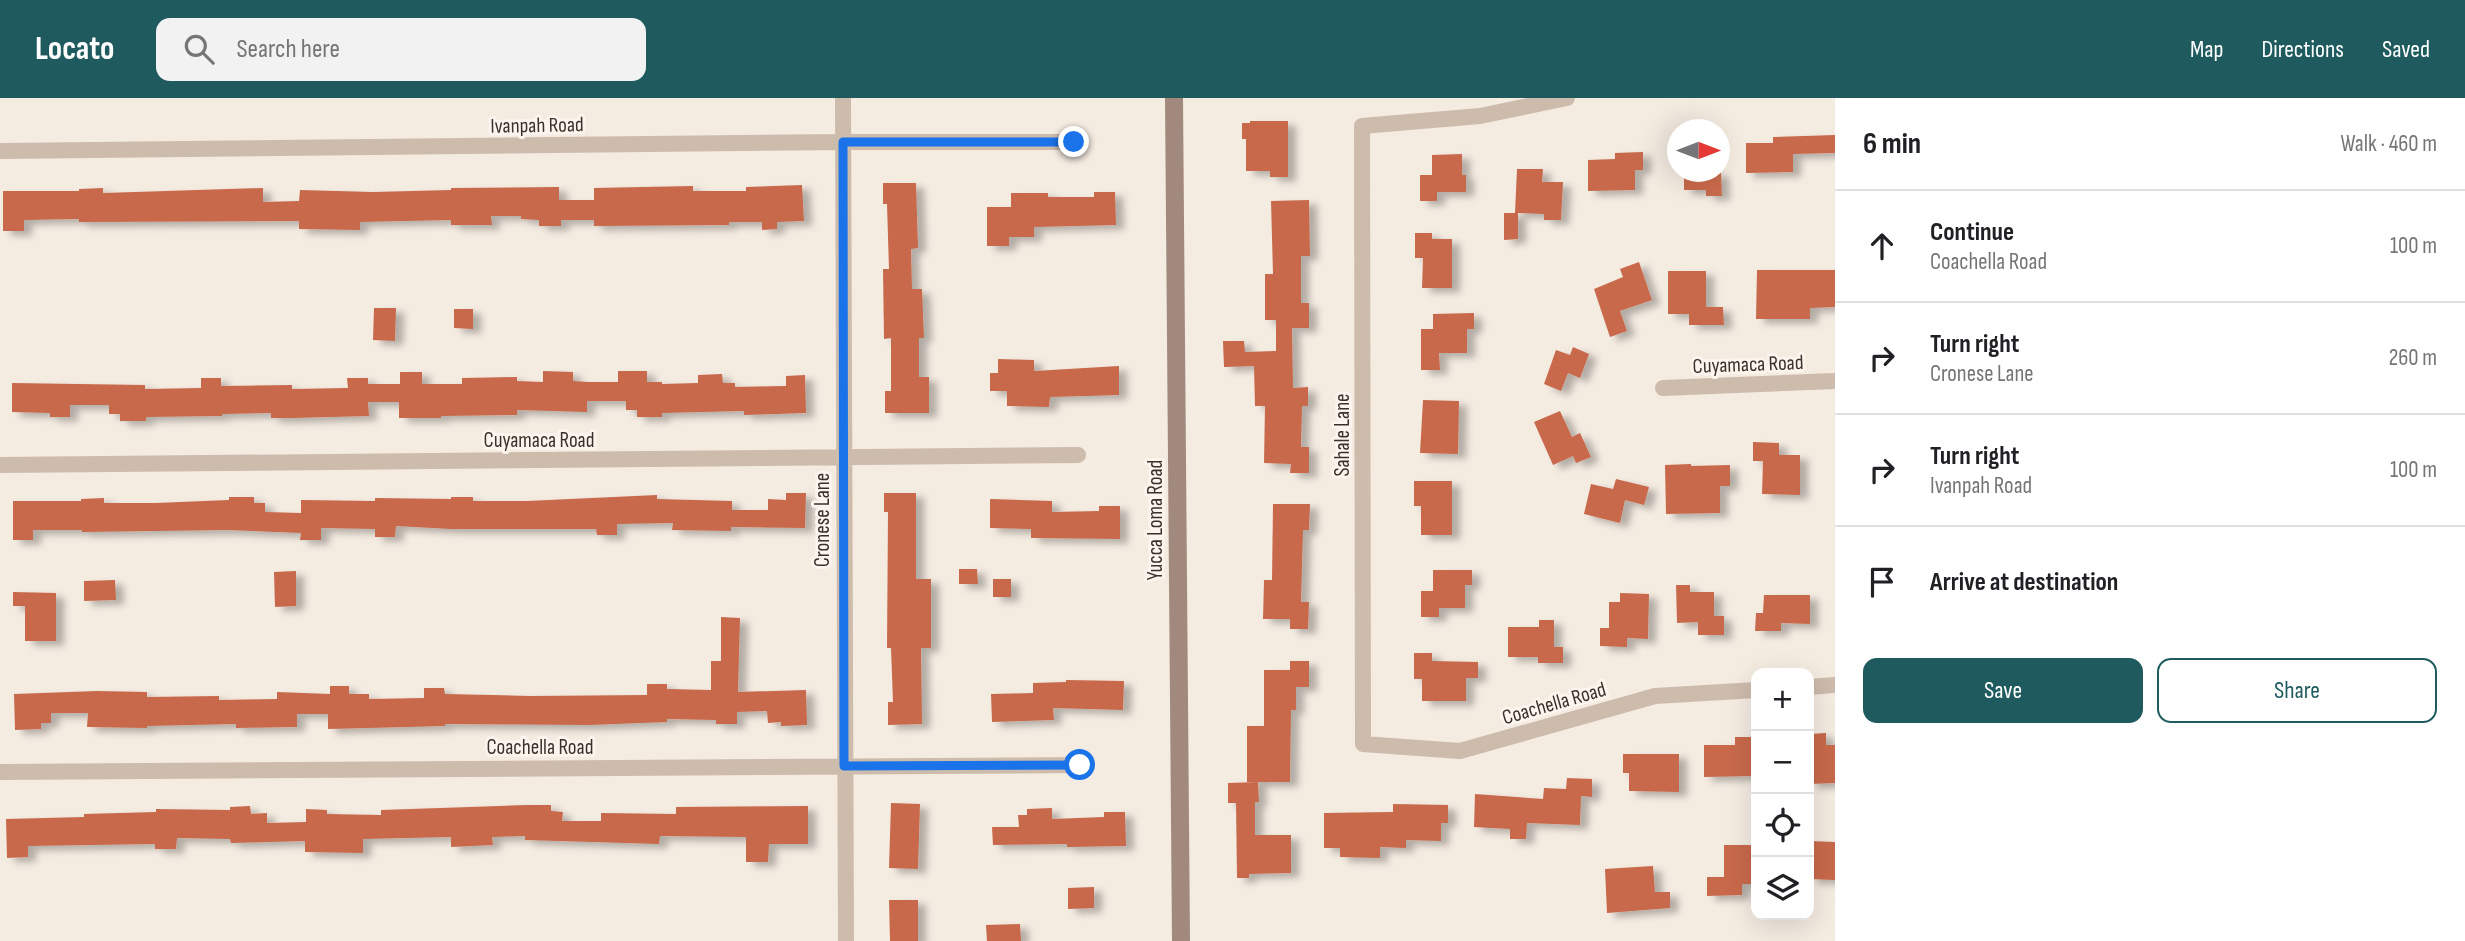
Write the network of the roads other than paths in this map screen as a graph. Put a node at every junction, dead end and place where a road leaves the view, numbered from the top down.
1 (843, 98) edge
2 (1174, 98) edge
3 (1567, 98) edge
4 (843, 142) junction
5 (1074, 142) dead end
6 (0, 151) edge
7 (1835, 381) edge
8 (1663, 388) dead end
9 (1078, 454) dead end
10 (843, 458) junction
11 (0, 466) edge
12 (1835, 685) edge
13 (1814, 687) edge
14 (1751, 690) edge
15 (1363, 744) joint
16 (1080, 765) dead end
17 (844, 766) junction
18 (0, 772) edge
19 (846, 941) edge
20 (1181, 941) edge

1 - 4 street, Cronese Lane
2 - 20 main road, Yucca Loma Road
3 - 15 street, Sahale Lane
4 - 5 street, Ivanpah Road
4 - 6 street, Ivanpah Road
4 - 10 street, Cronese Lane
7 - 8 street, Cuyamaca Road
9 - 10 street, Cuyamaca Road
10 - 11 street, Cuyamaca Road
10 - 17 street, Cronese Lane
12 - 13 street
14 - 15 street, Coachella Road
16 - 17 street, Coachella Road
17 - 18 street, Coachella Road
17 - 19 street, Cronese Lane

